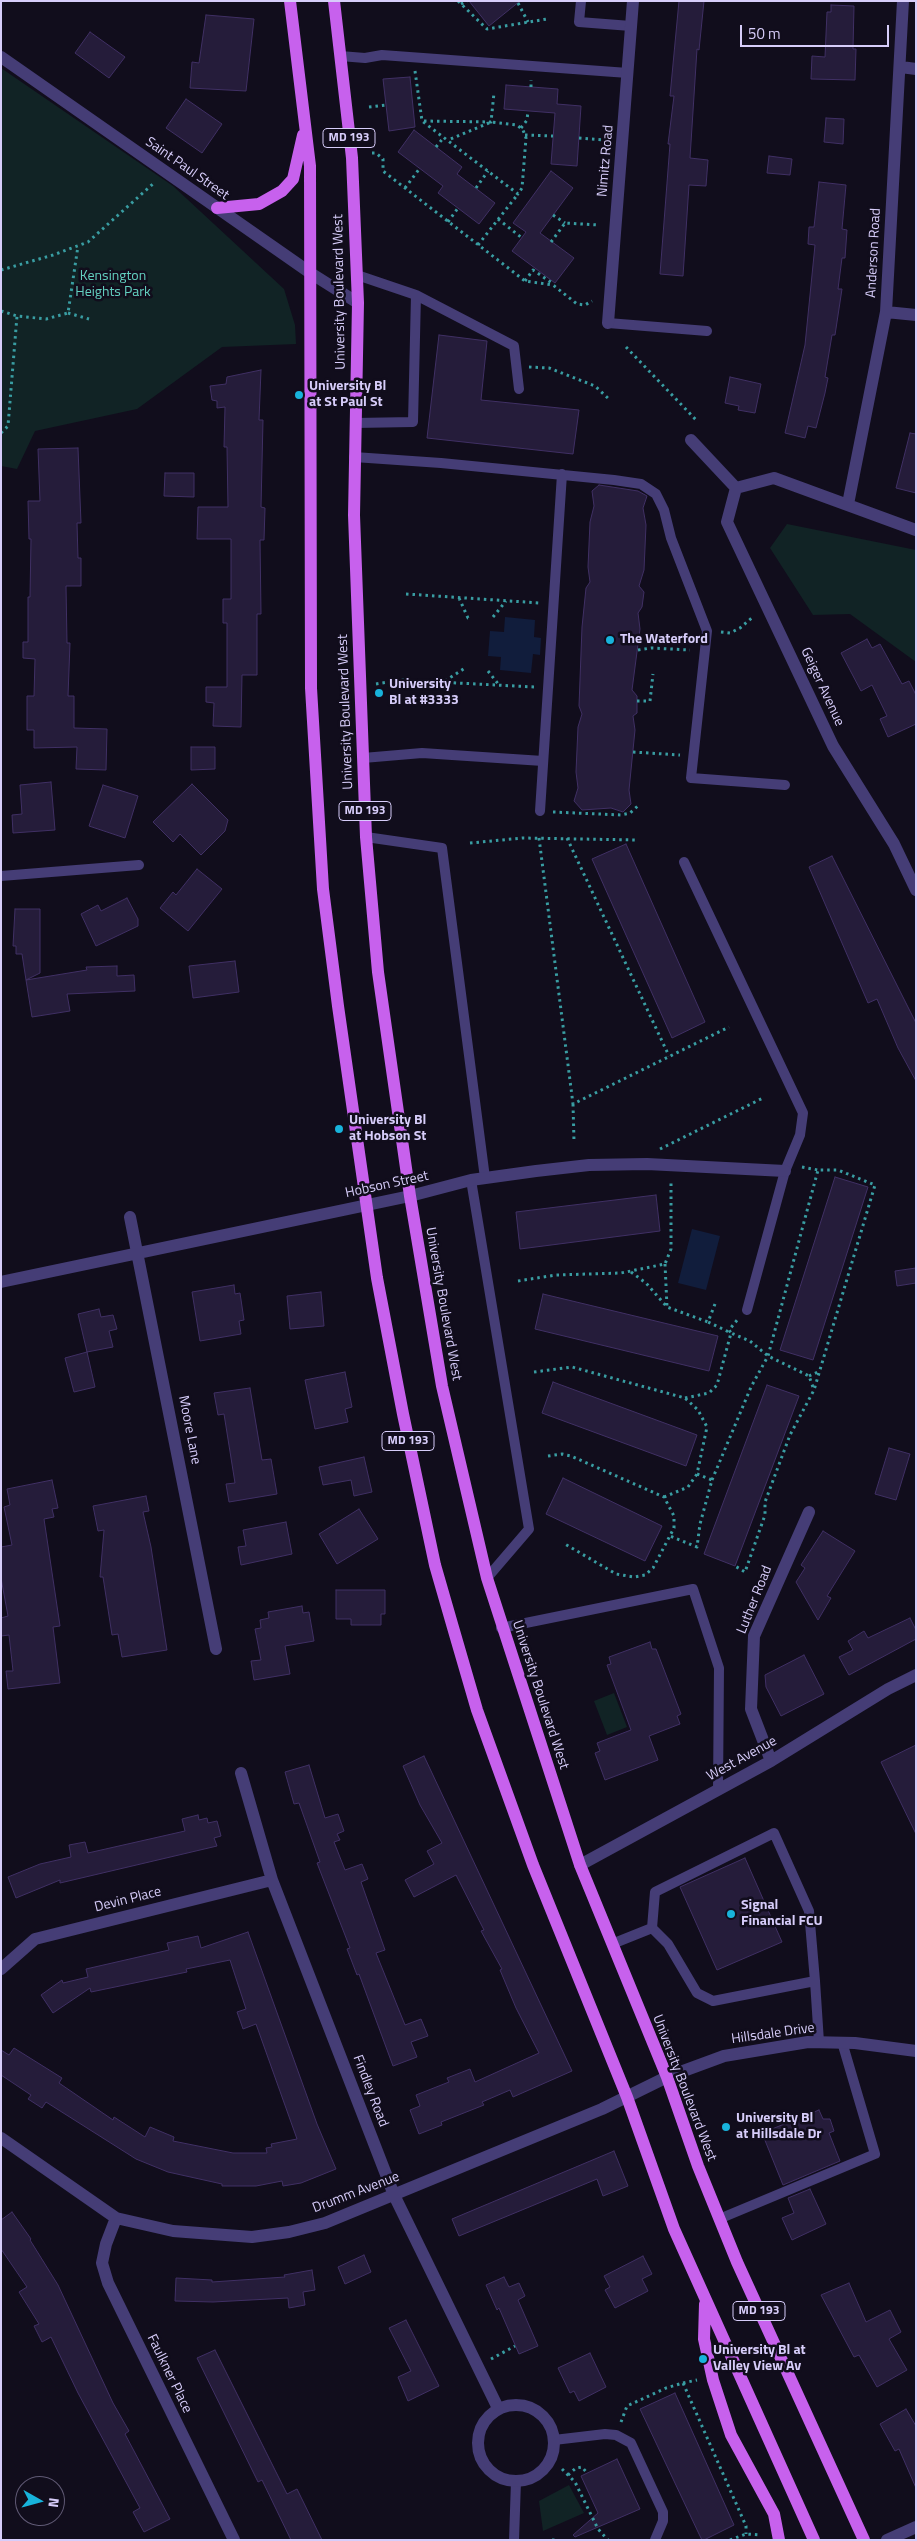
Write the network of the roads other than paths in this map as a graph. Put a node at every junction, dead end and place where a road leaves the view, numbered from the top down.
1 (290, 1) edge
2 (334, 1) edge
3 (581, 1) edge
4 (633, 1) edge
5 (902, 1) edge
6 (631, 26) junction
7 (340, 56) junction
8 (1, 57) edge
9 (901, 67) junction
10 (916, 69) edge
11 (628, 72) junction
12 (305, 122) junction
13 (217, 208) junction
14 (312, 274) junction
15 (357, 275) junction
16 (416, 295) junction
17 (358, 303) junction
18 (886, 312) junction
19 (916, 315) edge
20 (608, 323) joint
21 (707, 331) dead end
22 (519, 389) dead end
23 (355, 423) junction
24 (691, 440) dead end
25 (354, 457) junction
26 (562, 474) junction
27 (736, 488) junction
28 (848, 504) junction
29 (916, 530) edge
30 (363, 758) junction
31 (544, 761) junction
32 (785, 785) dead end
33 (540, 812) road end
34 (366, 837) junction
35 (684, 862) dead end
36 (139, 865) dead end
37 (1, 876) edge
38 (916, 890) edge
39 (785, 1171) junction
40 (485, 1178) junction
41 (471, 1180) junction
42 (410, 1196) junction
43 (367, 1205) junction
44 (130, 1217) dead end
45 (139, 1253) junction
46 (1, 1282) edge
47 (748, 1310) road end
48 (809, 1512) dead end
49 (487, 1578) junction
50 (501, 1628) junction
51 (216, 1649) dead end
52 (916, 1675) edge
53 (771, 1761) junction
54 (241, 1773) dead end
55 (718, 1790) junction
56 (580, 1865) junction
57 (272, 1880) junction
58 (652, 1928) junction
59 (612, 1944) junction
60 (1, 1969) edge
61 (815, 1981) junction
62 (819, 2042) junction
63 (842, 2042) junction
64 (916, 2051) edge
65 (668, 2078) junction
66 (627, 2097) junction
67 (1, 2138) edge
68 (394, 2195) junction
69 (116, 2218) junction
70 (719, 2219) junction
71 (705, 2300) junction
72 (498, 2408) junction
73 (554, 2440) junction
74 (516, 2481) junction
75 (916, 2527) edge
76 (234, 2540) edge
77 (514, 2540) edge
78 (655, 2540) edge
79 (779, 2540) edge
80 (814, 2540) edge
81 (864, 2540) edge
82 (887, 2540) edge

1 - 12 main road, University Boulevard West / MD 193
2 - 7 main road, University Boulevard West / MD 193
3 - 6 lane
4 - 6 street, Nimitz Road
5 - 9 street, Anderson Road
6 - 11 street, Nimitz Road
7 - 11 lane
7 - 15 main road, University Boulevard West / MD 193
8 - 13 street, Saint Paul Street
9 - 10 street
9 - 18 street, Anderson Road
11 - 20 street, Nimitz Road
12 - 13 main road
12 - 14 main road, University Boulevard West / MD 193
13 - 14 street, Saint Paul Street
14 - 17 street, Saint Paul Street
14 - 43 main road, University Boulevard West / MD 193
15 - 16 lane
15 - 17 main road, University Boulevard West / MD 193
16 - 22 lane
16 - 23 lane
17 - 23 main road, University Boulevard West / MD 193
18 - 19 street
18 - 28 street, Anderson Road
20 - 21 lane
23 - 25 main road, University Boulevard West / MD 193
24 - 27 street
25 - 26 lane
25 - 30 main road, University Boulevard West / MD 193
26 - 31 lane
26 - 32 lane
27 - 28 street
27 - 38 street, Geiger Avenue
28 - 29 street
30 - 31 lane
30 - 34 main road, University Boulevard West / MD 193
31 - 33 lane
34 - 40 lane
34 - 42 main road, University Boulevard West / MD 193
35 - 39 lane
36 - 37 lane
39 - 40 street, Hobson Street
39 - 47 lane
40 - 41 street, Hobson Street
41 - 42 street, Hobson Street
41 - 49 lane
42 - 43 street, Hobson Street
42 - 49 main road, University Boulevard West / MD 193
43 - 45 street, Hobson Street
43 - 66 main road, University Boulevard West / MD 193
44 - 45 street, Moore Lane
45 - 46 street, Hobson Street
45 - 51 street, Moore Lane
48 - 53 street, Luther Road
49 - 50 main road, University Boulevard West / MD 193
50 - 55 lane
50 - 56 main road, University Boulevard West / MD 193
52 - 53 street, West Avenue
53 - 55 street, West Avenue
54 - 57 street, Findley Road
55 - 56 street, West Avenue
56 - 59 main road, University Boulevard West / MD 193
57 - 60 street, Devin Place
57 - 68 street, Findley Road
58 - 59 lane
58 - 61 lane
58 - 61 lane
59 - 65 main road, University Boulevard West / MD 193
61 - 62 lane
62 - 63 street, Hillsdale Drive
62 - 65 street, Hillsdale Drive
63 - 64 street, Hillsdale Drive
63 - 70 lane
65 - 66 street, Drumm Avenue
65 - 70 main road, University Boulevard West / MD 193
66 - 68 street, Drumm Avenue
66 - 71 main road, University Boulevard West / MD 193
67 - 69 street, Drumm Avenue
68 - 69 street, Drumm Avenue
68 - 72 street, Findley Road
69 - 76 street, Faulkner Place
70 - 81 main road, University Boulevard West / MD 193
71 - 79 main road
71 - 80 main road, University Boulevard West / MD 193
72 - 73 street
72 - 74 street
73 - 74 street
73 - 78 lane
74 - 77 lane
75 - 82 street

